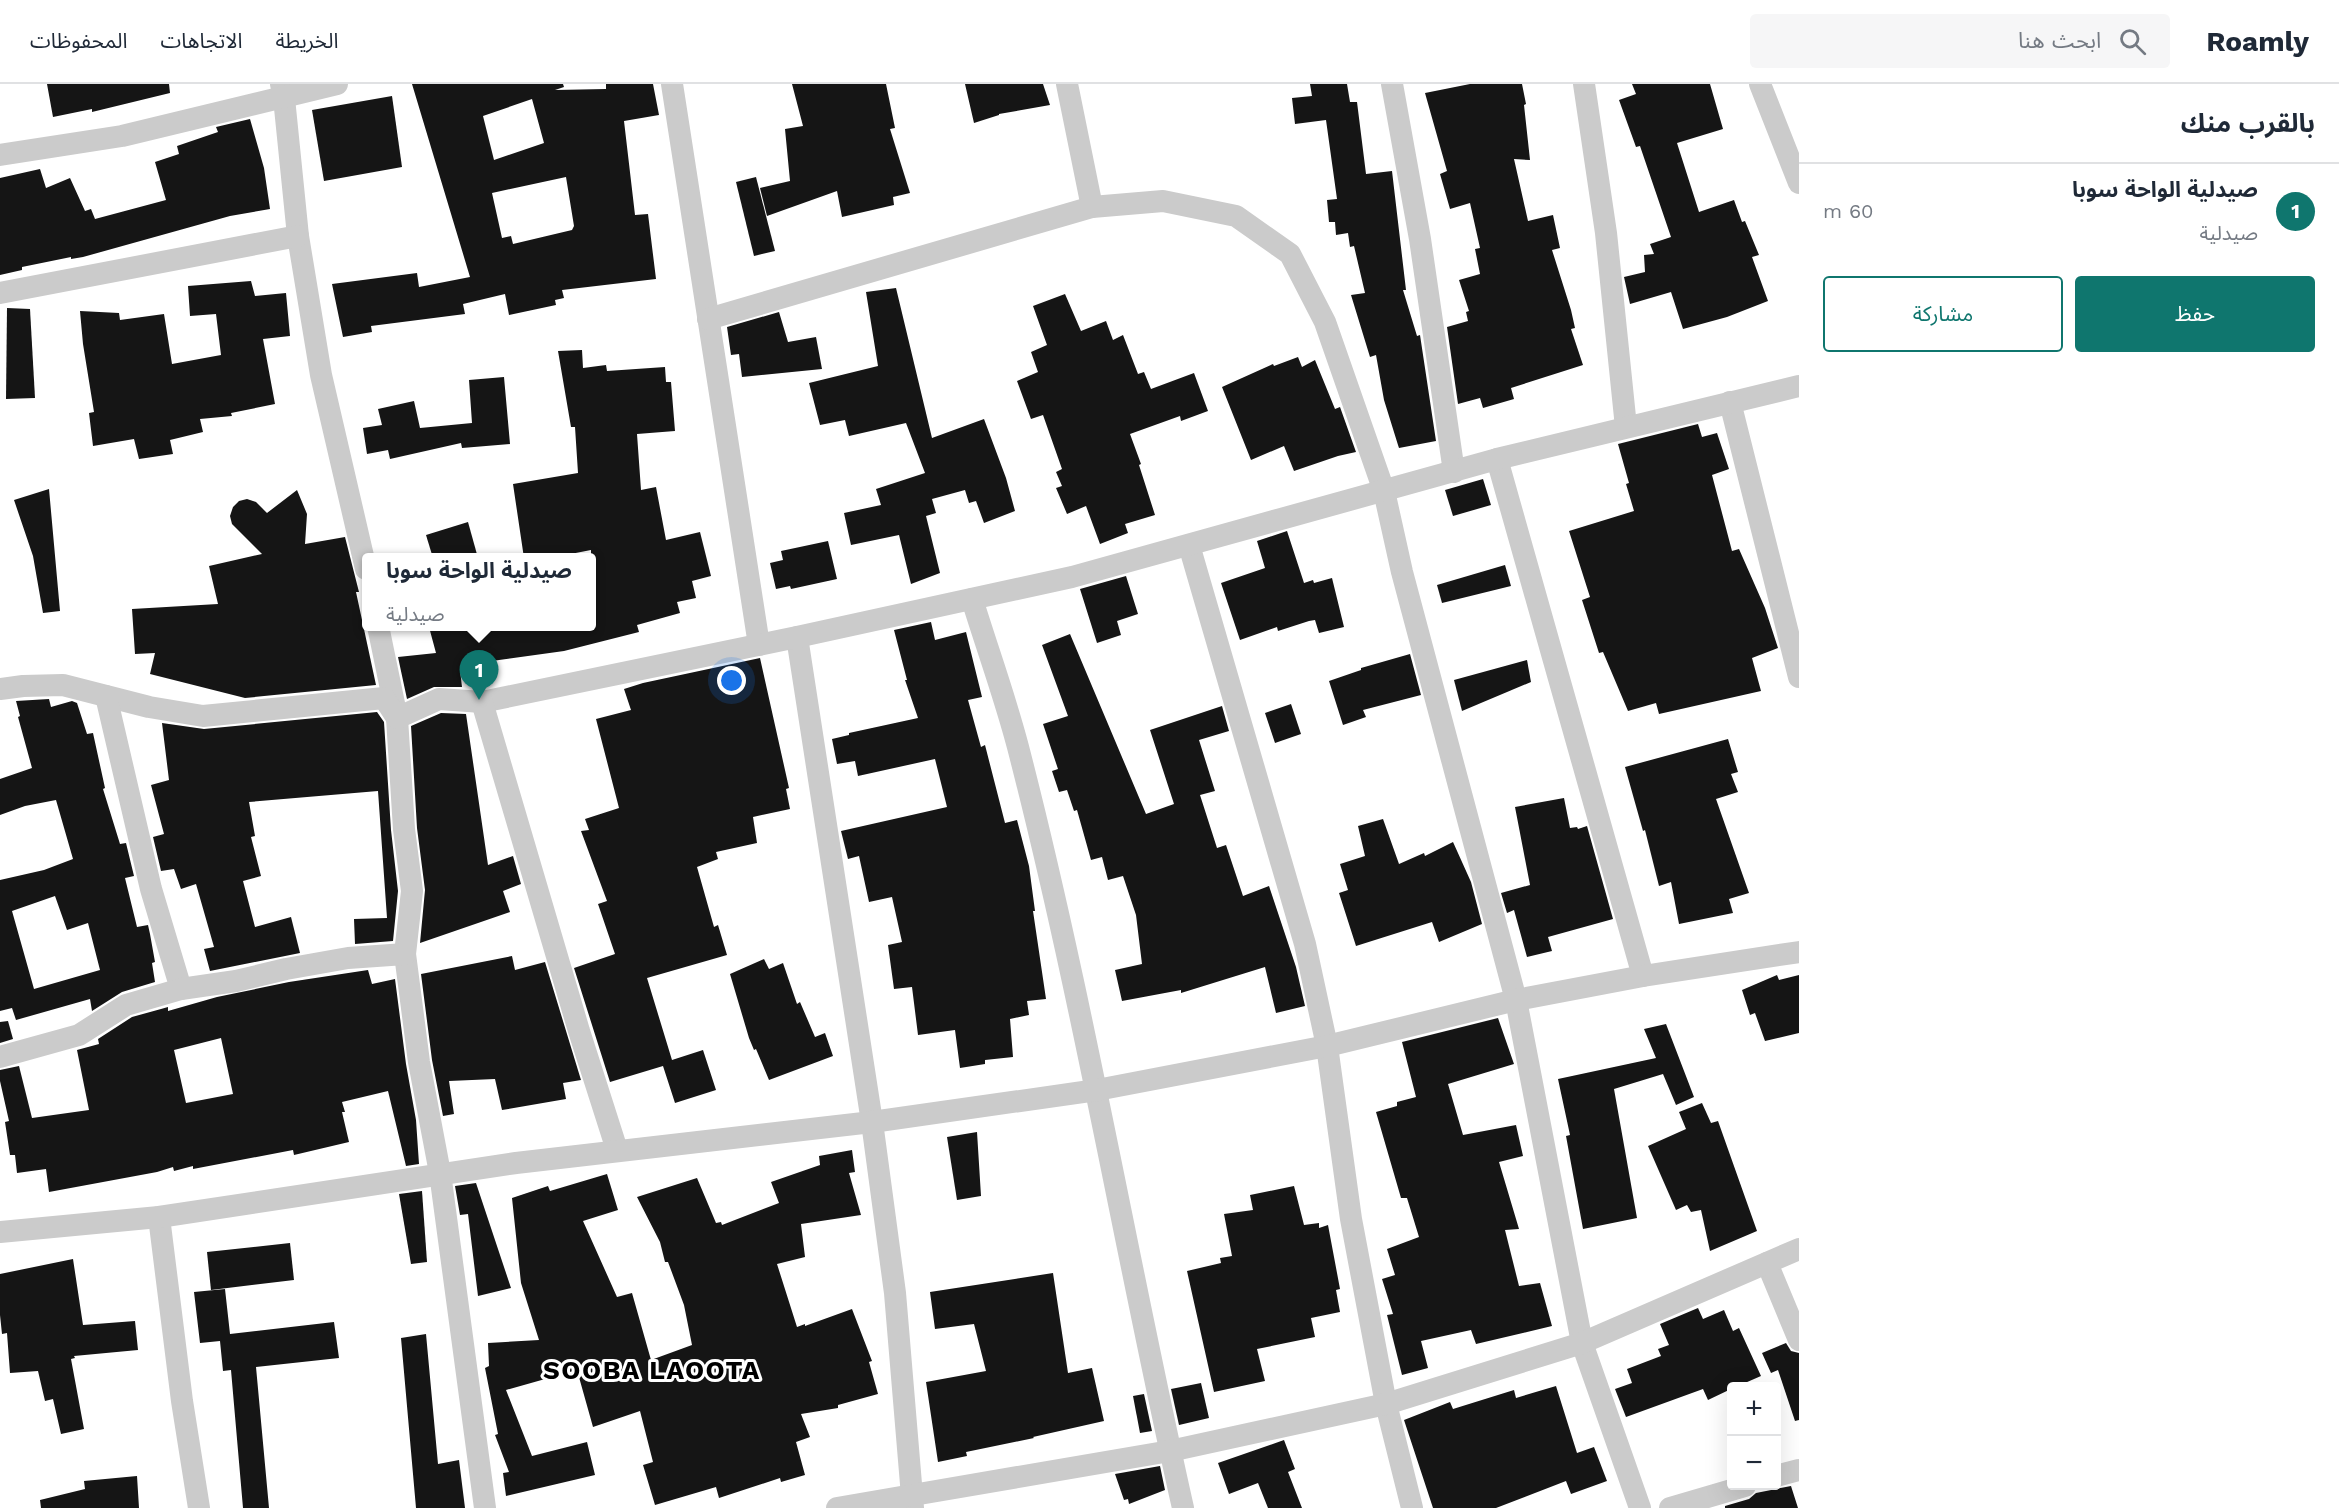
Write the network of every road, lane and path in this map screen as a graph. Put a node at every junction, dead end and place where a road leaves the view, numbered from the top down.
1 (337, 84) edge
2 (672, 84) edge
3 (1067, 84) edge
4 (1392, 84) edge
5 (1584, 84) edge
6 (1760, 84) edge
7 (282, 91) edge
8 (0, 155) edge
9 (1799, 183) edge
10 (1092, 207) junction
11 (298, 236) junction
12 (0, 293) edge
13 (708, 319) junction
14 (1799, 386) edge
15 (1730, 402) junction
16 (1626, 427) junction
17 (1497, 459) junction
18 (1454, 472) junction
19 (1384, 491) junction
20 (1189, 545) junction
21 (362, 553) edge
22 (972, 599) junction
23 (379, 631) edge
24 (797, 637) junction
25 (759, 645) junction
26 (1799, 677) edge
27 (0, 689) edge
28 (106, 696) junction
29 (482, 702) junction
30 (397, 717) junction
31 (1799, 952) edge
32 (405, 954) junction
33 (1643, 976) junction
34 (181, 989) junction
35 (1516, 1000) junction
36 (1327, 1046) junction
37 (0, 1057) edge
38 (1096, 1090) junction
39 (872, 1122) junction
40 (617, 1150) junction
41 (440, 1173) junction
42 (159, 1217) junction
43 (0, 1232) edge
44 (1799, 1249) edge
45 (1767, 1263) junction
46 (1799, 1340) edge
47 (1582, 1343) junction
48 (1386, 1404) junction
49 (1170, 1451) junction
50 (1799, 1470) edge
51 (1781, 1475) edge
52 (1729, 1490) edge
53 (912, 1501) edge
54 (199, 1508) edge
55 (485, 1508) edge
56 (837, 1508) edge
57 (1183, 1508) edge
58 (1412, 1508) edge
59 (1640, 1508) edge
60 (1672, 1508) edge

1 - 7 street
2 - 13 street
3 - 10 street
4 - 18 street
5 - 16 street
6 - 9 street
7 - 8 street
7 - 11 street
10 - 13 street
10 - 19 street
11 - 12 street
11 - 21 street
13 - 25 street
14 - 15 street
15 - 16 street
15 - 26 street
16 - 17 street
17 - 18 street
17 - 33 street
18 - 19 street
19 - 20 street
19 - 35 street
20 - 22 street
20 - 36 street
22 - 24 street
22 - 38 street
23 - 30 street
24 - 25 street
24 - 39 street
25 - 29 street
27 - 28 street
28 - 30 street
28 - 34 street
29 - 30 street
29 - 40 street
30 - 32 street
31 - 33 street
32 - 34 street
32 - 41 street
33 - 35 street
34 - 37 street
35 - 36 street
35 - 47 street
36 - 38 street
36 - 48 street
38 - 39 street
38 - 49 street
39 - 40 street
39 - 53 street
40 - 41 street
41 - 42 street
41 - 55 street
42 - 43 street
42 - 54 street
44 - 45 street
45 - 46 street
45 - 47 street
47 - 48 street
47 - 59 street
48 - 49 street
48 - 58 street
49 - 53 street
49 - 57 street
50 - 51 street
52 - 60 street
53 - 56 street

